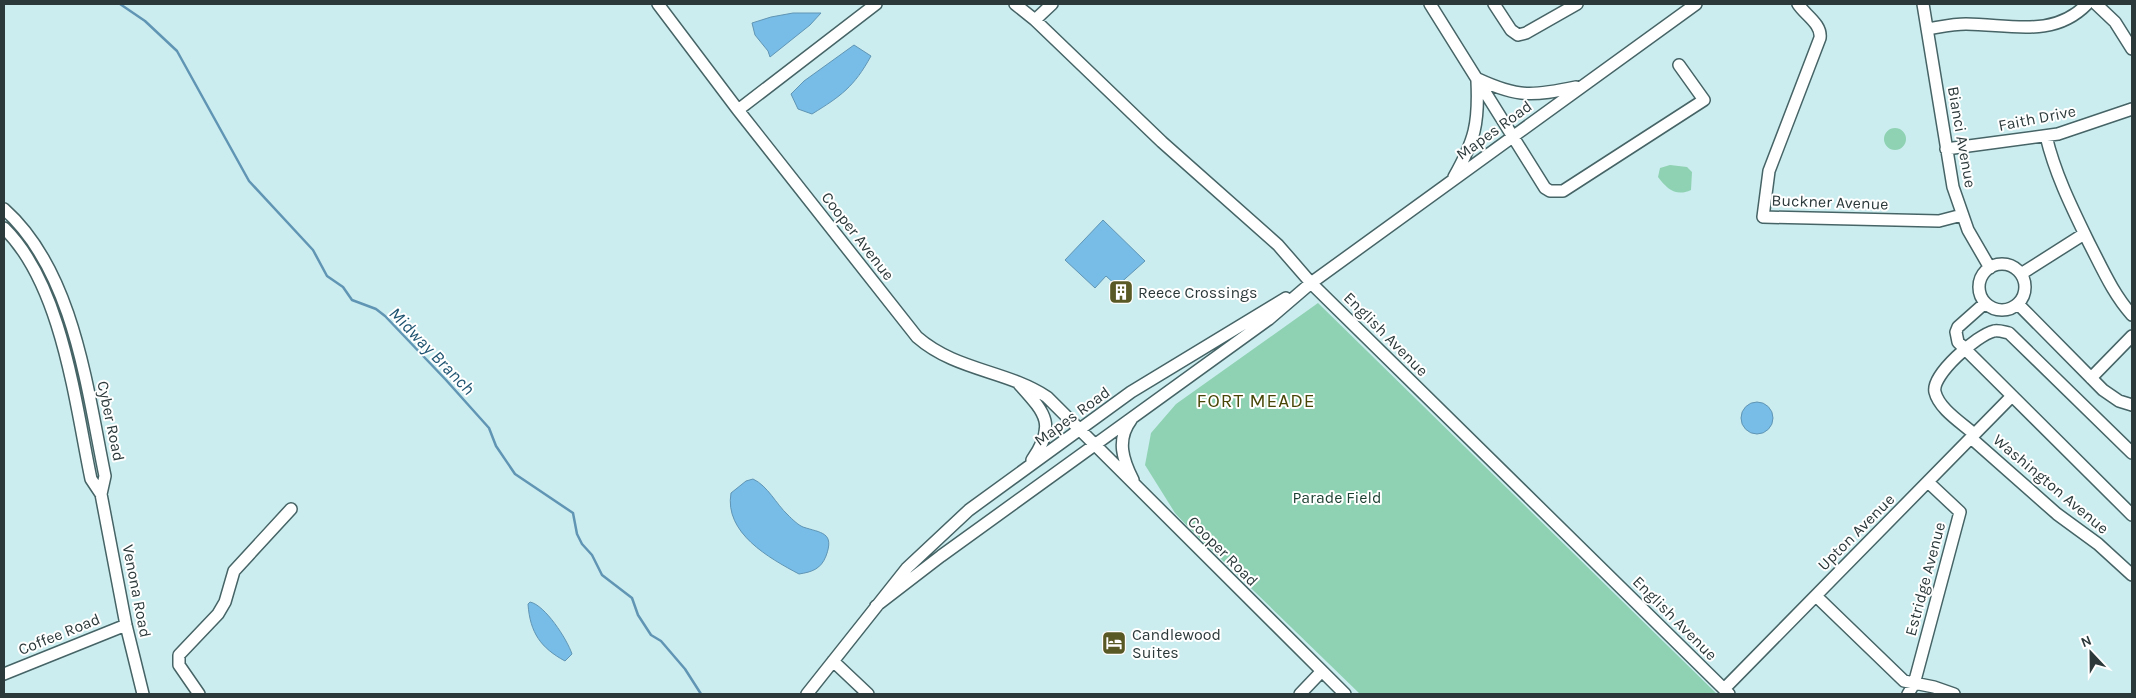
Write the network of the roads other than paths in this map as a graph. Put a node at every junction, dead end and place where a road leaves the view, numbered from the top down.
1 (658, 4) edge
2 (876, 4) edge
3 (1015, 4) edge
4 (1052, 4) edge
5 (1430, 4) edge
6 (1494, 4) edge
7 (1577, 4) edge
8 (1696, 4) edge
9 (1798, 4) edge
10 (1923, 4) edge
11 (2087, 4) edge
12 (2096, 4) edge
13 (1036, 20) junction
14 (1927, 29) junction
15 (2132, 49) edge
16 (1679, 65) dead end
17 (1477, 79) junction
18 (1580, 87) junction
19 (2132, 109) edge
20 (738, 110) junction
21 (1513, 136) junction
22 (2046, 136) junction
23 (1946, 149) junction
24 (1451, 182) junction
25 (4, 209) edge
26 (1962, 215) junction
27 (4, 228) edge
28 (2084, 234) junction
29 (1990, 268) junction
30 (2021, 274) junction
31 (1311, 283) junction
32 (1985, 303) junction
33 (2018, 304) junction
34 (2132, 315) edge
35 (2132, 336) edge
36 (1965, 349) junction
37 (2091, 378) junction
38 (1018, 383) junction
39 (2011, 397) junction
40 (2132, 405) edge
41 (1134, 416) junction
42 (1079, 430) junction
43 (1972, 436) junction
44 (1094, 445) junction
45 (2132, 453) edge
46 (1027, 467) junction
47 (1928, 482) junction
48 (1138, 490) junction
49 (101, 494) junction
50 (291, 509) dead end
51 (2132, 515) edge
52 (2132, 575) edge
53 (1816, 596) junction
54 (876, 606) junction
55 (126, 625) junction
56 (833, 661) junction
57 (1321, 672) junction
58 (4, 674) edge
59 (1911, 689) edge
60 (1726, 692) edge
61 (143, 694) edge
62 (199, 694) edge
63 (807, 694) edge
64 (868, 694) edge
65 (1300, 694) edge
66 (1344, 694) edge
67 (1954, 694) edge

1 - 20 street, Cooper Avenue
2 - 20 street
3 - 13 street, English Avenue
4 - 13 street
5 - 17 street
6 - 7 street
8 - 18 street, Mapes Road
9 - 26 street, Buckner Avenue
10 - 14 street, Bianci Avenue
11 - 14 street
12 - 15 street
13 - 31 street, English Avenue
14 - 23 street, Bianci Avenue
16 - 21 street
17 - 18 street
17 - 21 street
17 - 24 street
18 - 21 street, Mapes Road
19 - 22 street, Faith Drive
20 - 38 street, Cooper Avenue
21 - 24 street, Mapes Road
22 - 23 street, Faith Drive
22 - 28 street
23 - 26 street, Bianci Avenue
24 - 31 street, Mapes Road
25 - 49 street, Cyber Road
26 - 29 street, Bianci Avenue
27 - 49 street, Cyber Road
28 - 30 street
28 - 34 street
29 - 30 street
29 - 32 street
30 - 33 street
31 - 41 street, Mapes Road
31 - 42 street, Mapes Road
31 - 60 street, English Avenue
32 - 33 street
32 - 36 street
33 - 37 street
35 - 37 street
36 - 39 street
36 - 43 street, Washington Avenue
36 - 45 street, Washington Avenue
37 - 40 street
38 - 42 street, Cooper Avenue
38 - 46 street
39 - 43 street, Upton Avenue
39 - 51 street
41 - 44 street, Mapes Road
41 - 48 street
42 - 44 street, Cooper Road
42 - 46 street, Mapes Road
43 - 47 street, Upton Avenue
43 - 52 street, Washington Avenue
44 - 48 street, Cooper Road
44 - 54 street, Mapes Road
46 - 54 street, Mapes Road
47 - 53 street, Upton Avenue
47 - 59 street, Estridge Avenue
48 - 57 street, Cooper Road
49 - 55 street, Venona Road
50 - 62 street
53 - 59 street
53 - 60 street, Upton Avenue
54 - 56 street, Mapes Road
55 - 58 street, Coffee Road
55 - 61 street, Venona Road
56 - 63 street, Mapes Road
56 - 64 street
57 - 65 street
57 - 66 street, Cooper Road
59 - 67 street

